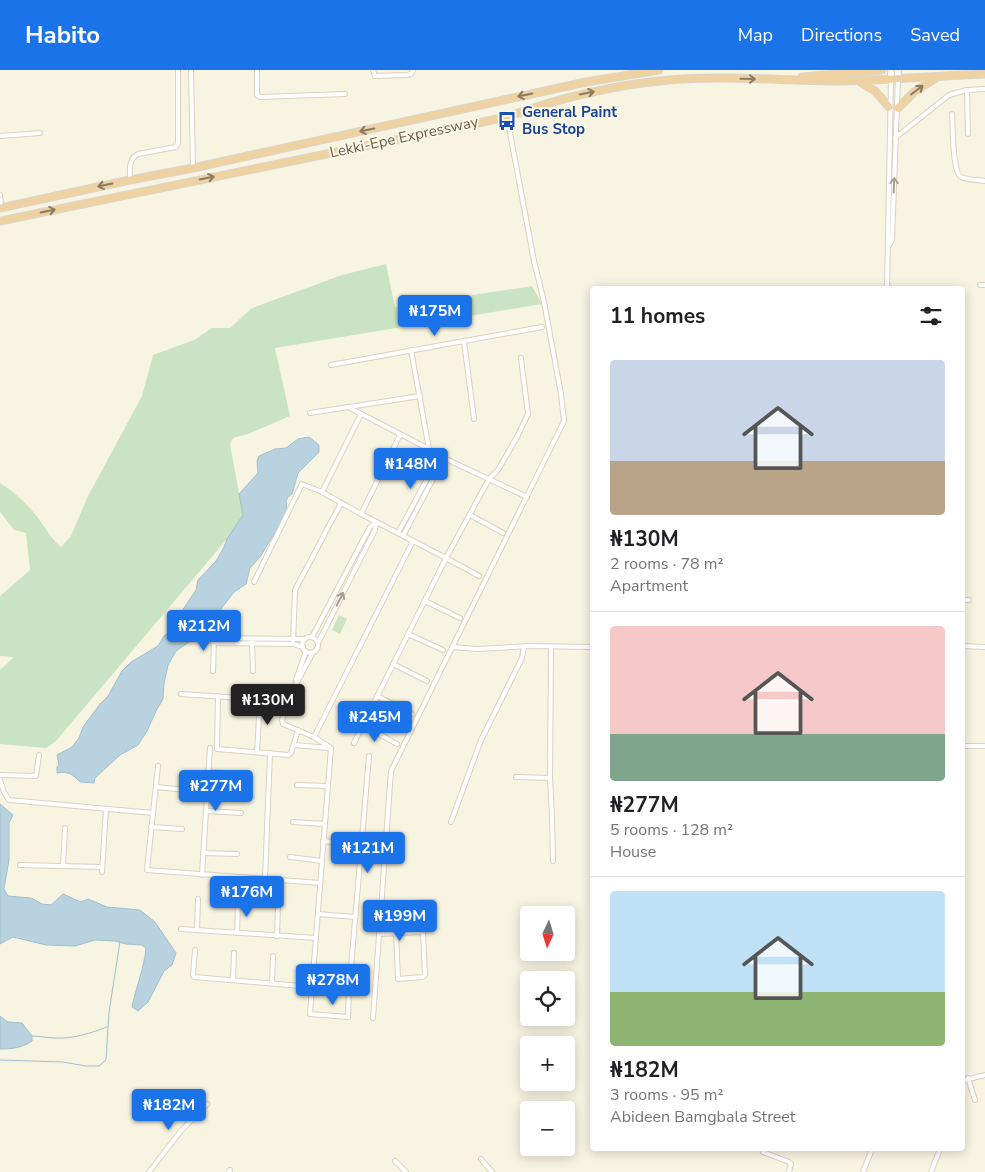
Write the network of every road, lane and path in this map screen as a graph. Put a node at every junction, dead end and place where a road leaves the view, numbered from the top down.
1 (178, 70) edge
2 (191, 70) edge
3 (256, 70) edge
4 (373, 70) edge
5 (413, 70) edge
6 (659, 70) edge
7 (882, 70) edge
8 (891, 70) edge
9 (898, 70) edge
10 (908, 70) edge
11 (985, 74) edge
12 (939, 76) junction
13 (913, 78) junction
14 (894, 79) junction
15 (782, 80) junction
16 (857, 80) junction
17 (967, 90) junction
18 (985, 90) edge
19 (346, 94) dead end
20 (889, 107) junction
21 (898, 108) junction
22 (952, 114) dead end
23 (507, 117) junction
24 (40, 133) dead end
25 (968, 134) dead end
26 (0, 136) edge
27 (889, 138) junction
28 (895, 138) junction
29 (193, 168) junction
30 (130, 180) junction
31 (985, 181) edge
32 (0, 195) edge
33 (1, 208) edge
34 (0, 222) edge
35 (887, 249) junction
36 (887, 286) edge
37 (542, 327) dead end
38 (464, 341) junction
39 (411, 350) junction
40 (520, 358) dead end
41 (331, 365) dead end
42 (420, 396) junction
43 (348, 407) junction
44 (310, 413) dead end
45 (361, 414) junction
46 (474, 419) dead end
47 (400, 434) junction
48 (430, 450) junction
49 (442, 457) junction
50 (489, 479) junction
51 (322, 492) junction
52 (527, 497) junction
53 (341, 503) junction
54 (361, 514) junction
55 (470, 515) junction
56 (376, 522) junction
57 (503, 532) dead end
58 (401, 534) junction
59 (412, 541) junction
60 (446, 558) junction
61 (479, 576) dead end
62 (254, 582) dead end
63 (425, 601) junction
64 (460, 618) dead end
65 (408, 634) junction
66 (252, 637) junction
67 (312, 637) junction
68 (294, 638) junction
69 (305, 639) junction
70 (213, 640) junction
71 (252, 643) junction
72 (318, 643) junction
73 (293, 644) junction
74 (965, 646) edge
75 (985, 646) edge
76 (302, 647) junction
77 (452, 647) junction
78 (524, 647) junction
79 (551, 647) junction
80 (590, 647) edge
81 (443, 650) dead end
82 (306, 651) junction
83 (314, 652) junction
84 (393, 664) junction
85 (253, 670) dead end
86 (213, 671) dead end
87 (427, 681) dead end
88 (293, 690) junction
89 (181, 694) dead end
90 (218, 696) junction
91 (377, 696) junction
92 (260, 699) junction
93 (288, 701) junction
94 (412, 714) dead end
95 (363, 725) junction
96 (298, 730) junction
97 (314, 737) junction
98 (354, 743) dead end
99 (397, 744) dead end
100 (294, 745) junction
101 (965, 746) edge
102 (985, 746) edge
103 (210, 748) dead end
104 (331, 748) junction
105 (257, 752) junction
106 (270, 754) junction
107 (39, 755) dead end
108 (369, 756) dead end
109 (158, 766) dead end
110 (209, 772) junction
111 (243, 774) dead end
112 (0, 775) edge
113 (516, 777) dead end
114 (550, 778) junction
115 (0, 780) edge
116 (297, 785) dead end
117 (328, 786) junction
118 (156, 787) junction
119 (186, 790) dead end
120 (106, 809) junction
121 (206, 811) junction
122 (153, 813) junction
123 (241, 814) dead end
124 (293, 822) dead end
125 (451, 822) dead end
126 (325, 824) junction
127 (151, 826) junction
128 (65, 828) dead end
129 (182, 829) dead end
130 (323, 841) junction
131 (362, 845) junction
132 (203, 853) junction
133 (237, 854) dead end
134 (290, 857) dead end
135 (322, 861) junction
136 (552, 861) dead end
137 (20, 865) dead end
138 (63, 866) junction
139 (202, 875) junction
140 (265, 879) junction
141 (320, 882) junction
142 (198, 899) dead end
143 (238, 901) dead end
144 (434, 902) dead end
145 (278, 904) dead end
146 (381, 904) junction
147 (318, 914) junction
148 (355, 917) junction
149 (181, 929) dead end
150 (197, 930) junction
151 (237, 933) junction
152 (396, 933) junction
153 (379, 934) junction
154 (277, 936) junction
155 (316, 938) junction
156 (195, 950) dead end
157 (234, 953) dead end
158 (273, 956) dead end
159 (233, 980) junction
160 (272, 983) junction
161 (312, 987) junction
162 (348, 991) junction
163 (373, 1018) dead end
164 (985, 1075) edge
165 (968, 1078) junction
166 (965, 1079) edge
167 (975, 1100) dead end
168 (207, 1104) dead end
169 (871, 1151) edge
170 (939, 1151) edge
171 (764, 1152) dead end
172 (481, 1159) dead end
173 (395, 1161) dead end
174 (149, 1172) edge
175 (406, 1172) edge
176 (492, 1172) edge
177 (789, 1172) edge
178 (863, 1172) edge
179 (931, 1172) edge

1 - 30 street
2 - 29 street
3 - 19 street
4 - 5 street
6 -> 29 highway, Lekki-Epe Expressway
7 - 15 highway
8 - 14 main road
9 - 14 main road
10 - 13 highway
11 - 12 highway
12 - 13 highway, Lekki-Epe Expressway
21 -> 12 highway
13 - 14 highway, Lekki-Epe Expressway
14 - 16 highway, Lekki-Epe Expressway
14 - 20 street
14 - 21 street
15 - 16 highway, Lekki-Epe Expressway
23 -> 15 highway, Lekki-Epe Expressway
16 - 20 highway
17 - 18 street
17 - 25 street
17 - 28 street
20 - 27 street
21 - 28 street
22 - 31 street
34 -> 23 highway, Lekki-Epe Expressway
23 - 52 street
24 - 26 street
27 - 28 street
27 - 35 street
35 -> 28 street
29 - 30 highway, Lekki-Epe Expressway
30 -> 33 highway, Lekki-Epe Expressway
32 - 33 street
35 - 36 street
37 - 38 street
38 - 39 street
38 - 46 street
39 - 41 street
39 - 42 street
40 - 50 street
42 - 43 street
42 - 48 street
43 - 44 street
43 - 45 street
45 - 47 street
45 - 51 street
47 - 48 street
47 - 54 street
48 - 49 street
49 - 50 street
49 - 58 street
50 - 52 street
50 - 55 street
51 - 53 street
51 - 62 street
52 - 77 street
53 - 54 street
53 - 68 street
54 - 56 street
55 - 57 street
55 - 60 street
56 - 58 street
56 - 67 street
72 -> 56 street
58 - 59 street
59 - 60 street
59 - 97 street
60 - 61 street
60 - 63 street
63 - 64 street
63 - 65 street
65 - 81 street
65 - 84 street
66 - 68 street
66 - 70 street
66 - 71 street
67 - 69 street
67 - 72 street
68 - 69 street
68 - 73 street
69 - 76 street
70 - 71 street
70 - 86 street
71 - 73 street
71 - 85 street
72 - 83 street
73 - 76 street
74 - 75 street
76 - 82 street
77 - 78 street
77 - 146 street
78 - 79 street
78 - 125 street
79 - 80 street
79 - 114 street
82 - 83 street
82 - 88 street
83 - 88 street
84 - 87 street
84 - 91 street
88 - 93 street
89 - 90 street
90 - 92 street
90 - 105 street
91 - 94 street
91 - 95 street
92 - 93 street
92 - 105 street
93 - 96 street
95 - 98 street
95 - 99 street
96 - 97 street
96 - 100 street
97 - 104 street
100 - 104 street
100 - 106 street
101 - 102 street
103 - 110 street
104 - 117 street
105 - 106 street
106 - 140 street
107 - 112 street
108 - 131 street
109 - 118 street
110 - 111 street
110 - 121 street
113 - 114 street
114 - 136 street
115 - 120 street
116 - 117 street
117 - 126 street
118 - 119 street
118 - 122 street
120 - 122 street
120 - 138 street
121 - 123 street
121 - 132 street
122 - 127 street
124 - 126 street
126 - 130 street
127 - 129 street
127 - 139 street
128 - 138 street
130 - 131 street
130 - 135 street
131 - 148 street
132 - 133 street
132 - 139 street
134 - 135 street
135 - 141 street
137 - 138 street
139 - 140 street
140 - 141 street
141 - 147 street
142 - 150 street
143 - 151 street
144 - 146 street
145 - 154 street
146 - 153 street
147 - 148 street
147 - 155 street
148 - 162 street
149 - 150 street
150 - 151 street
151 - 154 street
152 - 152 street
152 - 153 street
153 - 163 street
154 - 155 street
155 - 161 street
156 - 159 street
157 - 159 street
158 - 160 street
159 - 160 street
160 - 161 street
161 - 162 street
161 - 162 street
164 - 165 street
165 - 166 street
165 - 167 street
168 - 174 street
169 - 178 street
170 - 179 street
171 - 177 street
172 - 176 street
173 - 175 street

